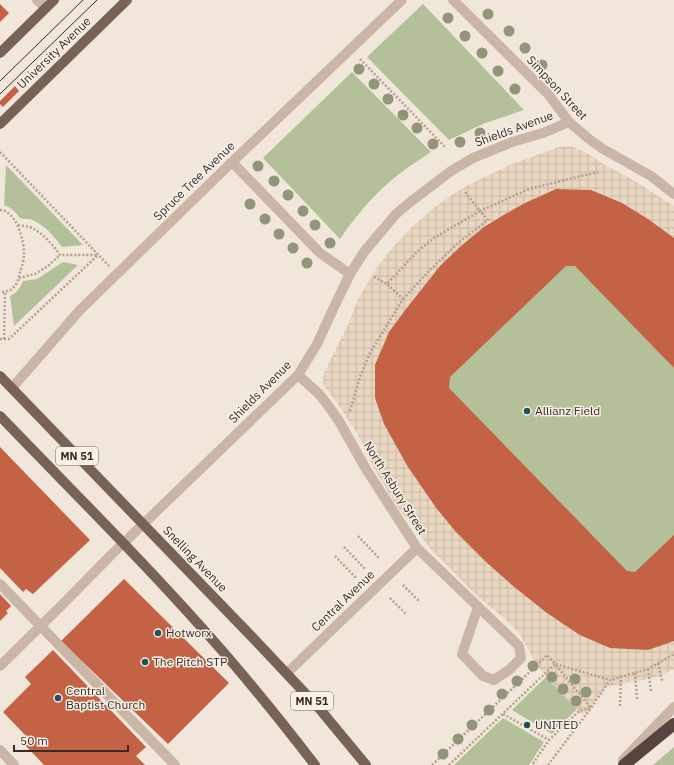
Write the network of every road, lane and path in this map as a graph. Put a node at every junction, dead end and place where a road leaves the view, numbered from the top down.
1 (38, 0) edge
2 (54, 0) edge
3 (127, 0) edge
4 (402, 0) edge
5 (453, 0) edge
6 (46, 8) junction
7 (0, 53) edge
8 (360, 59) dead end
9 (569, 122) junction
10 (0, 124) edge
11 (446, 148) dead end
12 (0, 152) edge
13 (232, 162) junction
14 (598, 172) dead end
15 (465, 192) dead end
16 (674, 194) edge
17 (0, 210) edge
18 (480, 211) junction
19 (18, 225) junction
20 (60, 255) junction
21 (98, 255) junction
22 (350, 274) junction
23 (374, 277) dead end
24 (19, 279) junction
25 (387, 284) junction
26 (0, 292) edge
27 (5, 292) junction
28 (402, 299) junction
29 (0, 339) edge
30 (4, 339) junction
31 (298, 375) junction
32 (0, 376) edge
33 (12, 388) junction
34 (350, 410) dead end
35 (0, 416) edge
36 (143, 524) junction
37 (358, 536) dead end
38 (123, 543) junction
39 (344, 547) dead end
40 (417, 548) junction
41 (334, 556) dead end
42 (379, 558) dead end
43 (366, 570) dead end
44 (357, 579) dead end
45 (0, 584) edge
46 (403, 585) dead end
47 (390, 598) dead end
48 (420, 602) dead end
49 (478, 607) junction
50 (407, 615) dead end
51 (40, 626) junction
52 (674, 654) edge
53 (658, 663) junction
54 (555, 664) junction
55 (0, 666) edge
56 (648, 669) junction
57 (287, 673) junction
58 (635, 673) junction
59 (621, 676) junction
60 (610, 680) junction
61 (662, 681) dead end
62 (651, 691) dead end
63 (637, 699) dead end
64 (620, 706) dead end
65 (674, 707) edge
66 (591, 708) junction
67 (503, 714) junction
68 (674, 724) edge
69 (549, 740) junction
70 (0, 750) edge
71 (14, 765) edge
72 (175, 765) edge
73 (315, 765) edge
74 (366, 765) edge
75 (432, 765) edge
76 (449, 765) edge
77 (532, 765) edge
78 (548, 765) edge
79 (618, 765) edge
80 (624, 765) edge

1 - 6 street
2 - 6 main road
3 - 10 main road, University Avenue
4 - 13 street, Spruce Tree Avenue
5 - 9 street, Simpson Street
6 - 7 main road
8 - 11 path
9 - 16 street, Simpson Street
9 - 22 street, Shields Avenue
12 - 21 path
13 - 22 street
13 - 33 street, Spruce Tree Avenue
14 - 18 path
15 - 18 path
17 - 19 path
18 - 25 path
18 - 28 path
19 - 20 path
19 - 24 path
20 - 21 path
20 - 24 path
21 - 30 path
22 - 31 street, Shields Avenue
23 - 25 path
24 - 27 path
25 - 28 path
26 - 27 path
27 - 30 path
28 - 34 path
29 - 30 path
31 - 36 street, Shields Avenue
31 - 40 street, North Asbury Street
32 - 33 main road, Snelling Avenue / MN 51
33 - 36 main road, Snelling Avenue / MN 51
35 - 38 main road, MN 51
36 - 38 street, Shields Avenue
36 - 57 main road, Snelling Avenue / MN 51
37 - 42 path
38 - 51 street, Shields Avenue
38 - 73 main road, MN 51
39 - 43 path
40 - 49 street, North Asbury Street
40 - 57 street, Central Avenue
41 - 44 path
45 - 51 street
46 - 48 path
47 - 50 path
49 - 49 street, North Asbury Street
51 - 55 street, Shields Avenue
51 - 72 street
52 - 53 path
53 - 56 path
53 - 61 path
54 - 60 path
54 - 66 path
54 - 67 path
54 - 75 path
56 - 58 path
56 - 62 path
57 - 74 main road, Snelling Avenue / MN 51
58 - 59 path
58 - 63 path
59 - 60 path
59 - 64 path
60 - 66 path
65 - 79 street
66 - 69 path
66 - 78 path
67 - 69 path
67 - 76 path
68 - 80 highway
69 - 77 path
70 - 71 street

